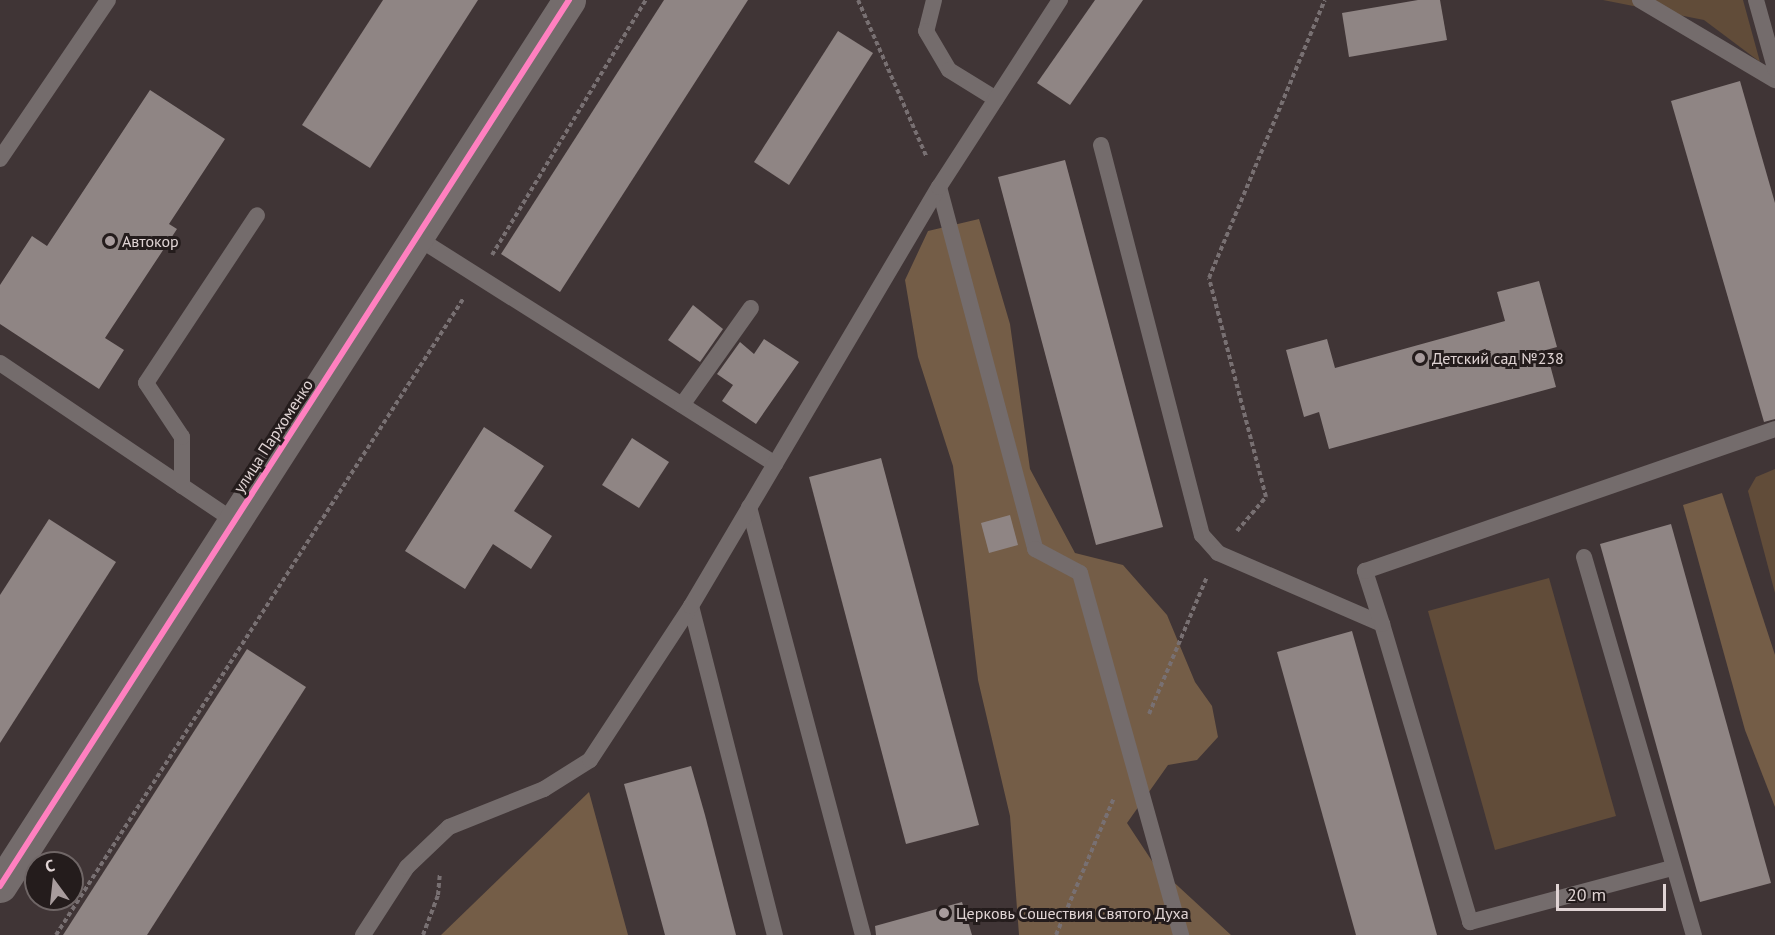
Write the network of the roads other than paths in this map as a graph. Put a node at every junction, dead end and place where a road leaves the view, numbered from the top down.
1 (108, 0) edge
2 (569, 0) edge
3 (934, 0) edge
4 (1060, 0) edge
5 (1640, 0) edge
6 (1756, 0) edge
7 (1775, 68) edge
8 (1775, 80) edge
9 (996, 99) junction
10 (1101, 145) dead end
11 (0, 159) edge
12 (939, 187) junction
13 (257, 215) dead end
14 (416, 237) junction
15 (751, 308) dead end
16 (0, 363) edge
17 (682, 405) junction
18 (1775, 429) edge
19 (775, 464) junction
20 (182, 486) junction
21 (749, 507) junction
22 (234, 521) junction
23 (1584, 557) dead end
24 (691, 606) junction
25 (1382, 624) junction
26 (1672, 868) junction
27 (0, 886) edge
28 (363, 935) edge
29 (775, 935) edge
30 (863, 935) edge
31 (1181, 935) edge
32 (1694, 935) edge

1 - 11 lane
2 - 14 street, улица Пархоменко
3 - 9 lane
4 - 9 lane
5 - 8 lane
6 - 7 lane
9 - 12 lane
10 - 25 lane
12 - 19 lane
12 - 31 lane
13 - 20 lane
14 - 17 lane
14 - 22 street, улица Пархоменко
15 - 17 lane
16 - 20 lane
17 - 19 lane
18 - 25 lane
19 - 21 lane
20 - 22 lane
21 - 24 lane
21 - 30 lane
22 - 27 street, улица Пархоменко
23 - 26 lane
24 - 28 lane
24 - 29 lane
25 - 26 lane
26 - 32 lane

